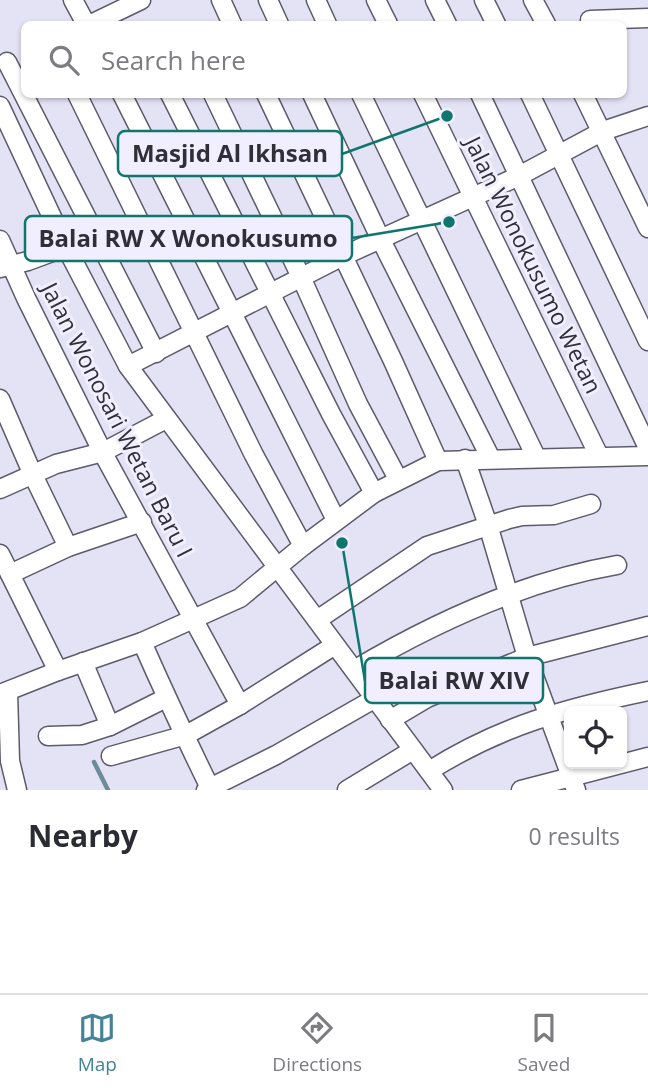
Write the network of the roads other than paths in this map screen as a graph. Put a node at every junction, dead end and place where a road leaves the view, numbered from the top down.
1 (73, 0) edge
2 (220, 0) edge
3 (268, 0) edge
4 (316, 0) edge
5 (376, 0) edge
6 (435, 0) edge
7 (484, 0) edge
8 (533, 0) edge
9 (133, 4) edge
10 (648, 18) edge
11 (590, 20) dead end
12 (86, 21) edge
13 (95, 21) edge
14 (230, 21) edge
15 (278, 21) edge
16 (326, 21) edge
17 (386, 21) edge
18 (446, 21) edge
19 (494, 21) edge
20 (544, 21) edge
21 (21, 56) edge
22 (4, 64) edge
23 (21, 96) edge
24 (22, 98) edge
25 (78, 98) edge
26 (124, 98) edge
27 (172, 98) edge
28 (215, 98) edge
29 (268, 98) edge
30 (314, 98) edge
31 (363, 98) edge
32 (425, 98) edge
33 (482, 98) edge
34 (532, 98) edge
35 (585, 98) edge
36 (0, 106) edge
37 (648, 116) edge
38 (603, 131) junction
39 (559, 155) junction
40 (519, 177) junction
41 (473, 196) junction
42 (421, 220) junction
43 (648, 228) edge
44 (0, 240) edge
45 (381, 240) junction
46 (66, 247) junction
47 (344, 256) junction
48 (5, 267) edge
49 (301, 277) junction
50 (271, 292) junction
51 (232, 313) junction
52 (194, 333) junction
53 (648, 341) edge
54 (156, 354) junction
55 (128, 366) junction
56 (0, 399) edge
57 (166, 419) junction
58 (648, 448) edge
59 (103, 452) junction
60 (599, 456) junction
61 (648, 456) edge
62 (536, 457) junction
63 (465, 459) junction
64 (491, 459) junction
65 (438, 461) junction
66 (33, 475) junction
67 (398, 479) junction
68 (0, 488) edge
69 (374, 493) junction
70 (591, 504) dead end
71 (336, 520) junction
72 (142, 522) junction
73 (488, 525) junction
74 (303, 545) junction
75 (68, 547) junction
76 (0, 554) edge
77 (617, 565) dead end
78 (278, 567) junction
79 (10, 574) junction
80 (508, 596) junction
81 (193, 620) junction
82 (317, 620) junction
83 (648, 626) edge
84 (142, 642) junction
85 (335, 645) junction
86 (527, 657) junction
87 (83, 663) junction
88 (354, 670) junction
89 (58, 671) junction
90 (648, 691) edge
91 (4, 693) edge
92 (166, 698) junction
93 (374, 699) junction
94 (240, 705) junction
95 (549, 714) junction
96 (390, 720) junction
97 (110, 726) junction
98 (187, 735) junction
99 (48, 736) dead end
100 (413, 750) junction
101 (111, 756) dead end
102 (648, 757) edge
103 (429, 771) junction
104 (574, 783) edge
105 (209, 789) edge
106 (17, 790) edge
107 (347, 790) edge
108 (443, 790) edge
109 (521, 790) edge

1 - 12 street
2 - 14 street
3 - 15 street
4 - 16 street
5 - 17 street
6 - 18 street
7 - 19 street
8 - 20 street
9 - 13 street
10 - 11 street
21 - 22 street
22 - 23 street
24 - 54 street
25 - 52 street
26 - 51 street
27 - 50 street
28 - 49 street
29 - 47 street
30 - 45 street
31 - 42 street
32 - 41 street, Jalan Wonokusumo Wetan
33 - 40 street
34 - 39 street
35 - 38 street
36 - 46 street
37 - 38 street
38 - 39 street
38 - 43 street
39 - 40 street
39 - 53 street
40 - 41 street
40 - 58 street
41 - 42 street
41 - 60 street, Jalan Wonokusumo Wetan
42 - 45 street
42 - 62 street
44 - 48 street, Jalan Wonosari Wetan Baru I
45 - 47 street
45 - 64 street
46 - 48 street
46 - 55 street
47 - 49 street
47 - 65 street
48 - 59 street, Jalan Wonosari Wetan Baru I
49 - 50 street
49 - 67 street
50 - 51 street
50 - 69 street
51 - 52 street
51 - 71 street
52 - 54 street
52 - 74 street
54 - 55 street
55 - 57 street
56 - 66 street
57 - 59 street
57 - 78 street
59 - 66 street
59 - 72 street, Jalan Wonosari Wetan Baru I
60 - 61 street
60 - 62 street
62 - 64 street
63 - 64 street
63 - 65 street
63 - 73 street
65 - 67 street
66 - 68 street
66 - 75 street
67 - 69 street
69 - 71 street
70 - 73 street
71 - 74 street
72 - 75 street
72 - 81 street, Jalan Wonosari Wetan Baru I
73 - 80 street
73 - 82 street
74 - 78 street
75 - 79 street
76 - 79 street
77 - 80 street
78 - 81 street
78 - 82 street
79 - 89 street
80 - 86 street
80 - 88 street
81 - 84 street
81 - 94 street, Jalan Wonosari Wetan Baru I
82 - 85 street
83 - 86 street
84 - 87 street
84 - 92 street
85 - 88 street
85 - 94 street
86 - 95 street
86 - 96 street
87 - 89 street
87 - 97 street
88 - 93 street
89 - 91 street
90 - 95 street
91 - 106 street
92 - 97 street
92 - 98 street
93 - 96 street
93 - 105 street
94 - 98 street
95 - 103 street
95 - 104 street
96 - 100 street
97 - 99 street
98 - 101 street
98 - 105 street
100 - 103 street
100 - 107 street
102 - 104 street
103 - 108 street
104 - 109 street

